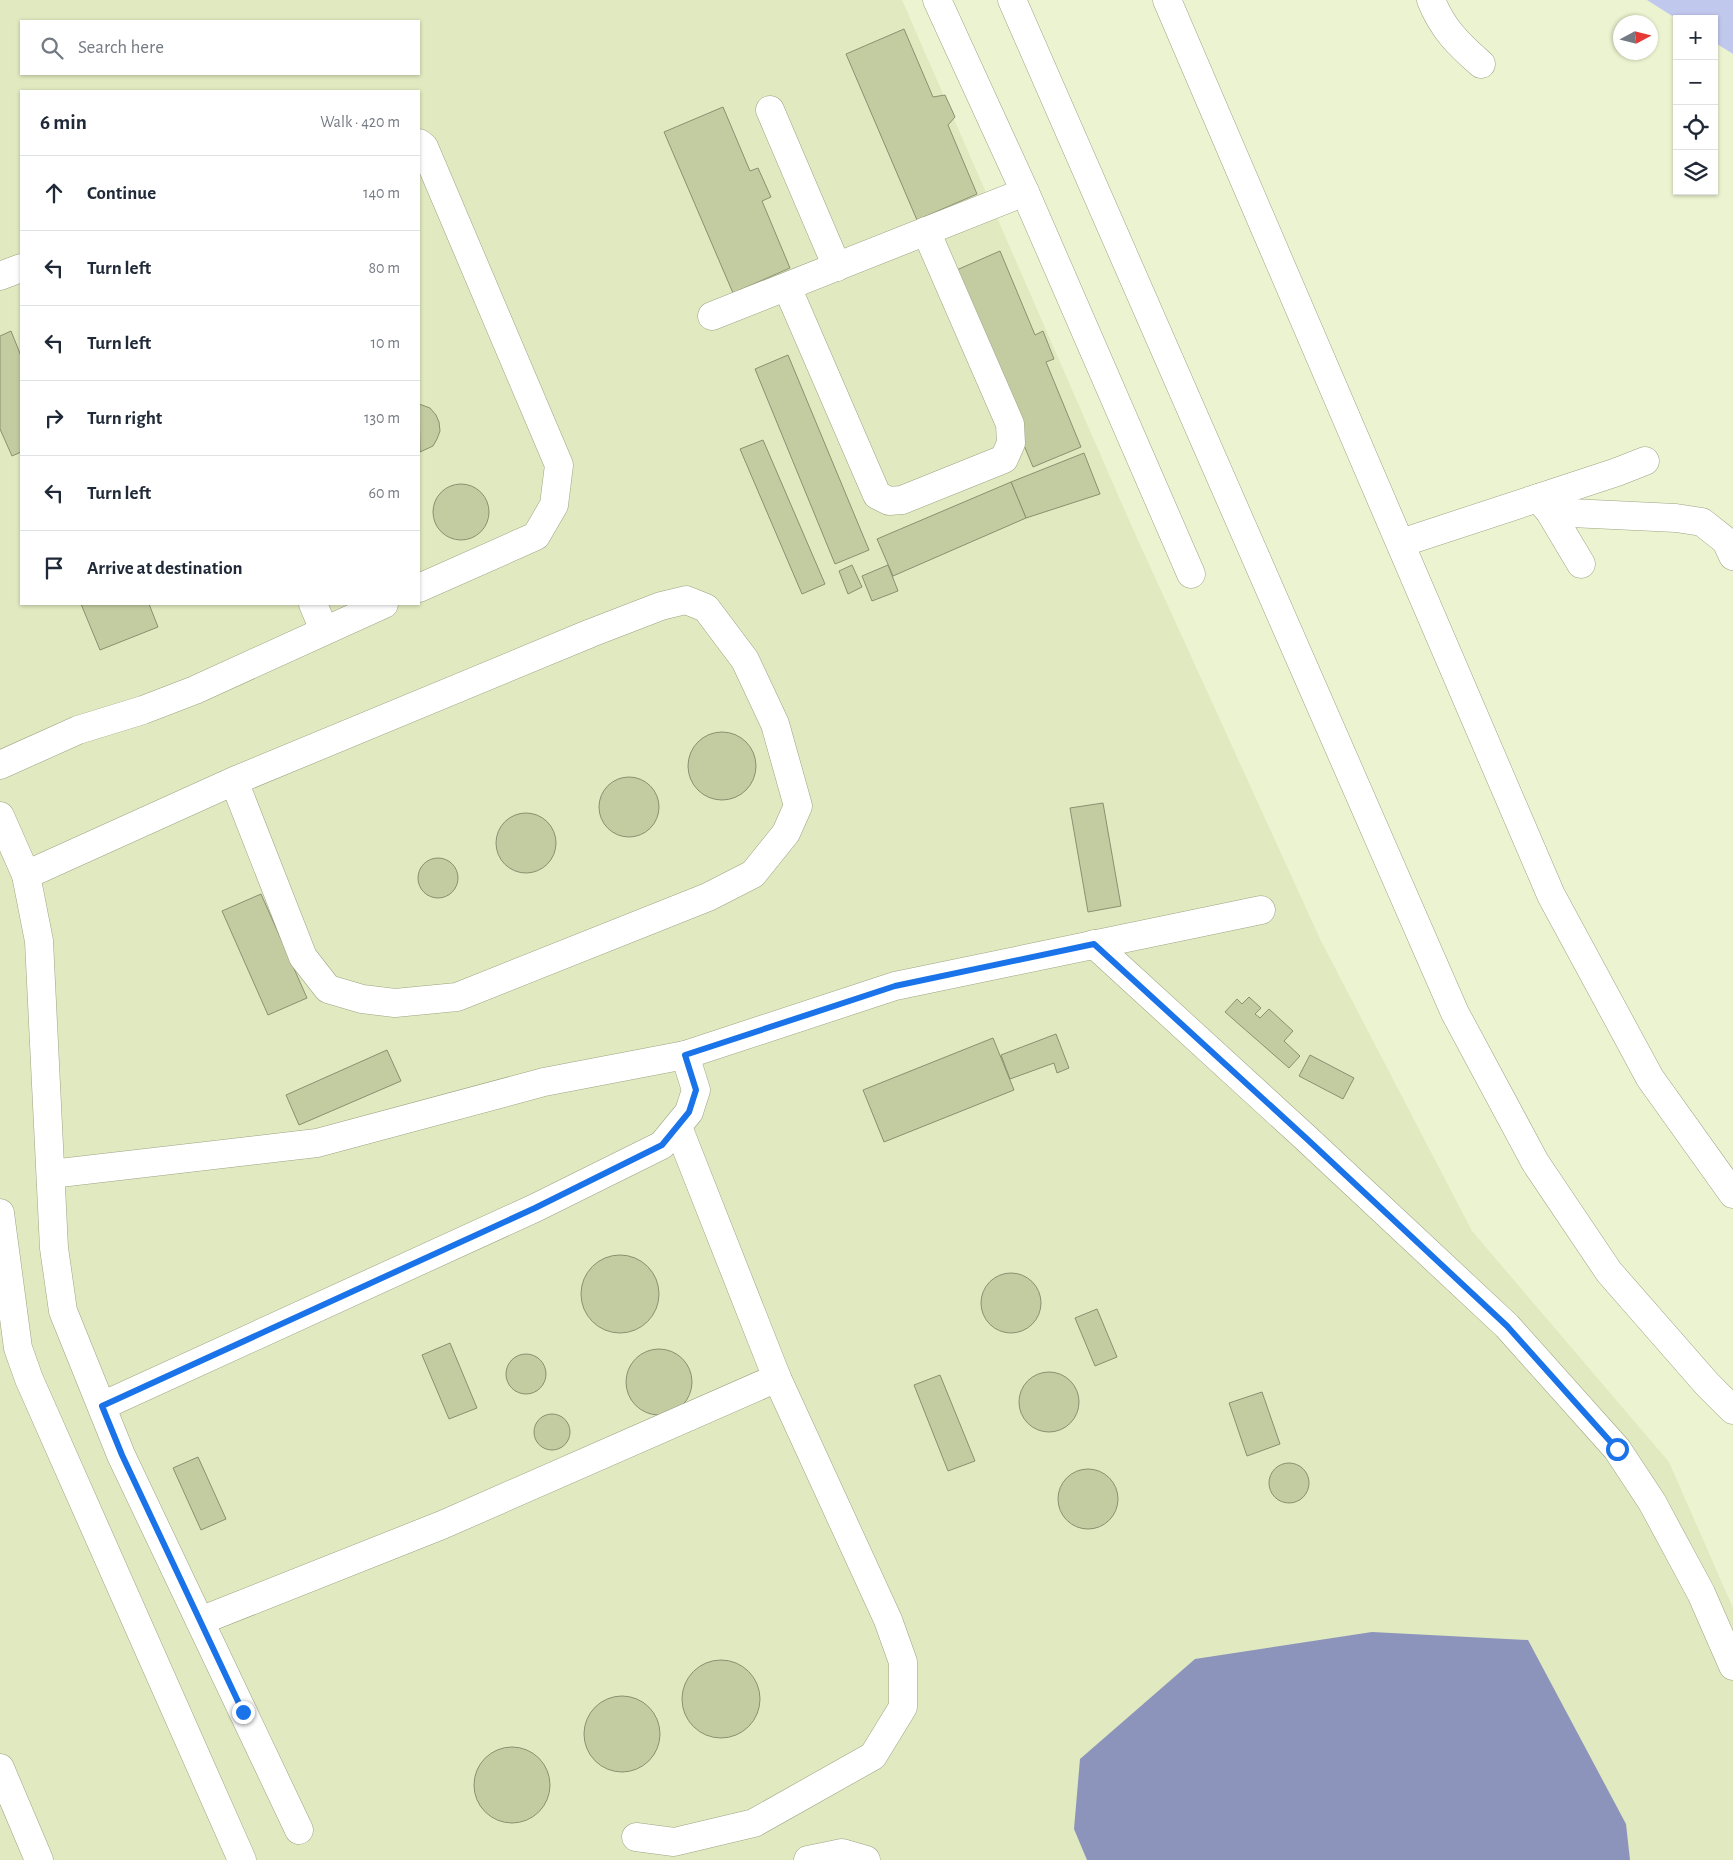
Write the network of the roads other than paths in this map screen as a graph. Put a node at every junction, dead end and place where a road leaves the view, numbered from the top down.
1 (937, 0) edge
2 (1012, 0) edge
3 (1168, 0) edge
4 (1431, 0) edge
5 (1481, 64) dead end
6 (770, 110) dead end
7 (420, 144) edge
8 (1026, 192) junction
9 (926, 232) junction
10 (837, 267) junction
11 (20, 268) edge
12 (0, 276) edge
13 (787, 287) junction
14 (712, 316) dead end
15 (1645, 461) dead end
16 (1544, 505) junction
17 (1401, 543) junction
18 (1733, 556) edge
19 (1582, 564) dead end
20 (1191, 574) dead end
21 (420, 588) edge
22 (313, 605) edge
23 (382, 605) edge
24 (324, 630) junction
25 (0, 765) edge
26 (234, 781) junction
27 (0, 816) edge
28 (26, 876) junction
29 (1260, 910) dead end
30 (1094, 944) junction
31 (685, 1055) junction
32 (678, 1127) junction
33 (51, 1174) junction
34 (1733, 1194) edge
35 (0, 1213) edge
36 (777, 1378) junction
37 (102, 1406) junction
38 (1733, 1410) edge
39 (200, 1621) junction
40 (1733, 1666) edge
41 (0, 1768) edge
42 (299, 1830) dead end
43 (636, 1837) dead end
44 (39, 1860) edge
45 (242, 1860) edge
46 (808, 1860) edge
47 (866, 1860) edge

1 - 8 main road
2 - 38 main road
3 - 17 main road
4 - 5 main road
6 - 10 main road
7 - 21 main road
8 - 9 main road
8 - 20 main road
9 - 10 main road
9 - 13 main road
10 - 13 main road
11 - 12 main road
13 - 14 main road
15 - 16 main road
16 - 17 main road
16 - 18 main road
16 - 19 main road
17 - 34 main road
22 - 24 main road
23 - 24 main road
24 - 25 main road
26 - 26 main road
26 - 28 main road
27 - 28 main road
28 - 33 main road
29 - 30 main road
30 - 31 main road
30 - 40 main road
31 - 32 main road
31 - 33 main road
32 - 36 main road
32 - 37 main road
33 - 37 main road
35 - 45 main road
36 - 39 main road
36 - 43 main road
37 - 39 main road
39 - 42 main road
41 - 44 main road
46 - 47 main road

